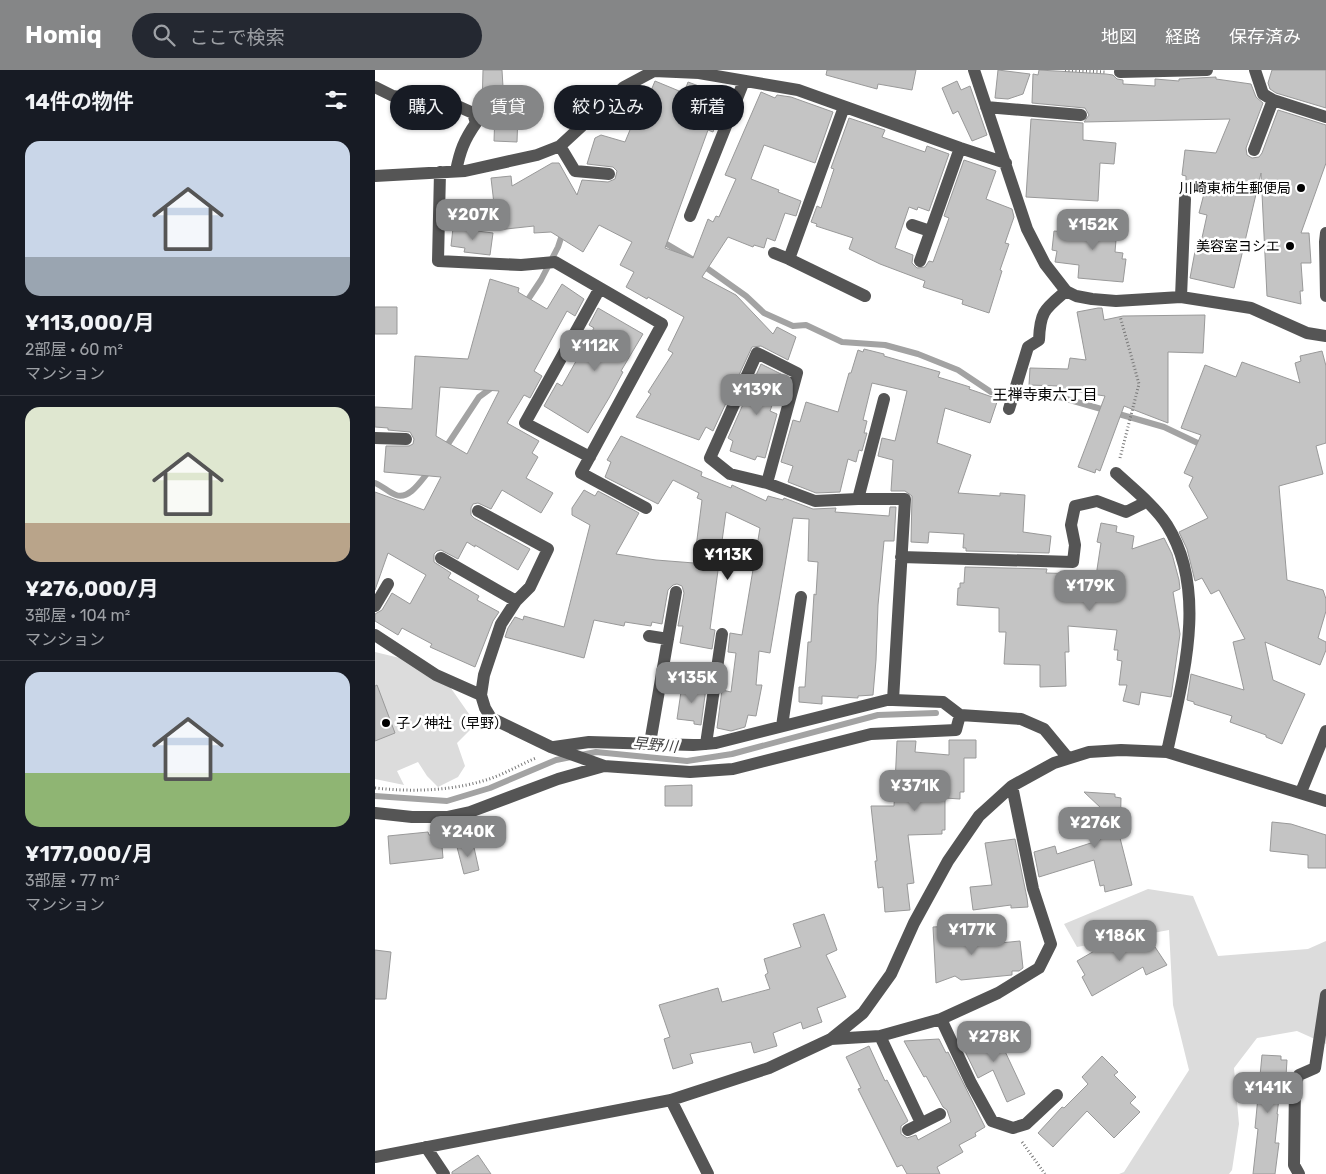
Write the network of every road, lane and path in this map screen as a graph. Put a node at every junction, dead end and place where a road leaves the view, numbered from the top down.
1 (974, 70) edge
2 (1065, 70) edge
3 (1207, 70) edge
4 (1255, 70) edge
5 (699, 71) edge
6 (1120, 72) joint
7 (744, 81) junction
8 (375, 87) edge
9 (1273, 100) junction
10 (844, 107) junction
11 (986, 107) junction
12 (1081, 115) dead end
13 (1326, 117) edge
14 (560, 146) junction
15 (959, 148) junction
16 (1254, 150) dead end
17 (1006, 163) junction
18 (457, 171) junction
19 (440, 172) junction
20 (609, 174) dead end
21 (375, 176) edge
22 (1185, 200) dead end
23 (690, 216) dead end
24 (912, 225) dead end
25 (930, 231) junction
26 (1326, 233) edge
27 (774, 253) dead end
28 (789, 258) junction
29 (920, 262) dead end
30 (600, 288) junction
31 (1066, 291) junction
32 (865, 296) dead end
33 (1326, 296) edge
34 (1181, 297) junction
35 (1116, 301) junction
36 (1326, 336) edge
37 (884, 400) dead end
38 (1009, 409) dead end
39 (375, 438) edge
40 (406, 439) dead end
41 (375, 446) edge
42 (590, 457) junction
43 (1116, 473) joint
44 (767, 483) junction
45 (858, 499) junction
46 (1146, 502) junction
47 (646, 508) dead end
48 (478, 511) dead end
49 (901, 557) junction
50 (441, 558) dead end
51 (388, 584) dead end
52 (676, 592) dead end
53 (801, 597) dead end
54 (515, 601) junction
55 (375, 606) edge
56 (722, 634) dead end
57 (375, 635) edge
58 (649, 636) dead end
59 (668, 639) junction
60 (481, 695) junction
61 (893, 700) junction
62 (960, 715) junction
63 (782, 726) junction
64 (1326, 731) edge
65 (650, 743) junction
66 (706, 744) junction
67 (555, 748) junction
68 (1167, 752) junction
69 (1068, 758) junction
70 (604, 766) junction
71 (1012, 786) junction
72 (375, 788) edge
73 (1301, 792) junction
74 (1326, 801) edge
75 (375, 813) edge
76 (1326, 995) edge
77 (941, 1018) junction
78 (880, 1036) junction
79 (831, 1039) junction
80 (1057, 1095) dead end
81 (671, 1100) junction
82 (941, 1114) dead end
83 (921, 1123) junction
84 (1013, 1128) junction
85 (908, 1130) dead end
86 (426, 1147) junction
87 (375, 1156) edge
88 (444, 1174) edge
89 (708, 1174) edge
90 (1045, 1174) edge
91 (1299, 1174) edge

1 - 11 street
2 - 6 path
3 - 6 street
4 - 9 street
5 - 7 street
5 - 14 street
7 - 10 street
7 - 23 street
8 - 18 street
9 - 13 street
9 - 16 street
10 - 15 street
10 - 28 street
11 - 12 street
11 - 17 street
14 - 18 street
14 - 20 street
15 - 17 street
15 - 25 street
17 - 31 street
18 - 19 street
19 - 21 street
19 - 30 street
22 - 34 street
24 - 25 street
25 - 29 street
26 - 33 street
27 - 28 street
28 - 32 street
30 - 42 street
30 - 42 street
31 - 35 street
31 - 38 street
34 - 35 street
34 - 36 street
35 - 43 path
37 - 45 street
39 - 40 street
39 - 41 street
42 - 47 street
43 - 46 street
44 - 44 street
44 - 45 street
45 - 49 street
46 - 49 street
46 - 68 street
48 - 54 street
49 - 61 street
50 - 54 street
51 - 55 street
52 - 59 street
53 - 63 street
54 - 60 street
56 - 66 street
57 - 60 street
58 - 59 street
59 - 65 street
60 - 67 street
61 - 62 street
61 - 63 street
62 - 69 street
62 - 70 street
63 - 66 street
64 - 73 street
65 - 66 street
65 - 67 street
67 - 70 street
67 - 72 path
68 - 69 street
68 - 73 street
69 - 71 street
70 - 75 street
71 - 77 street
71 - 79 street
73 - 74 street
76 - 91 street
77 - 78 street
77 - 84 street
78 - 79 street
78 - 83 street
79 - 81 street
80 - 84 street
81 - 86 street
81 - 89 street
82 - 83 street
83 - 85 street
84 - 90 path
86 - 87 street
86 - 88 street

